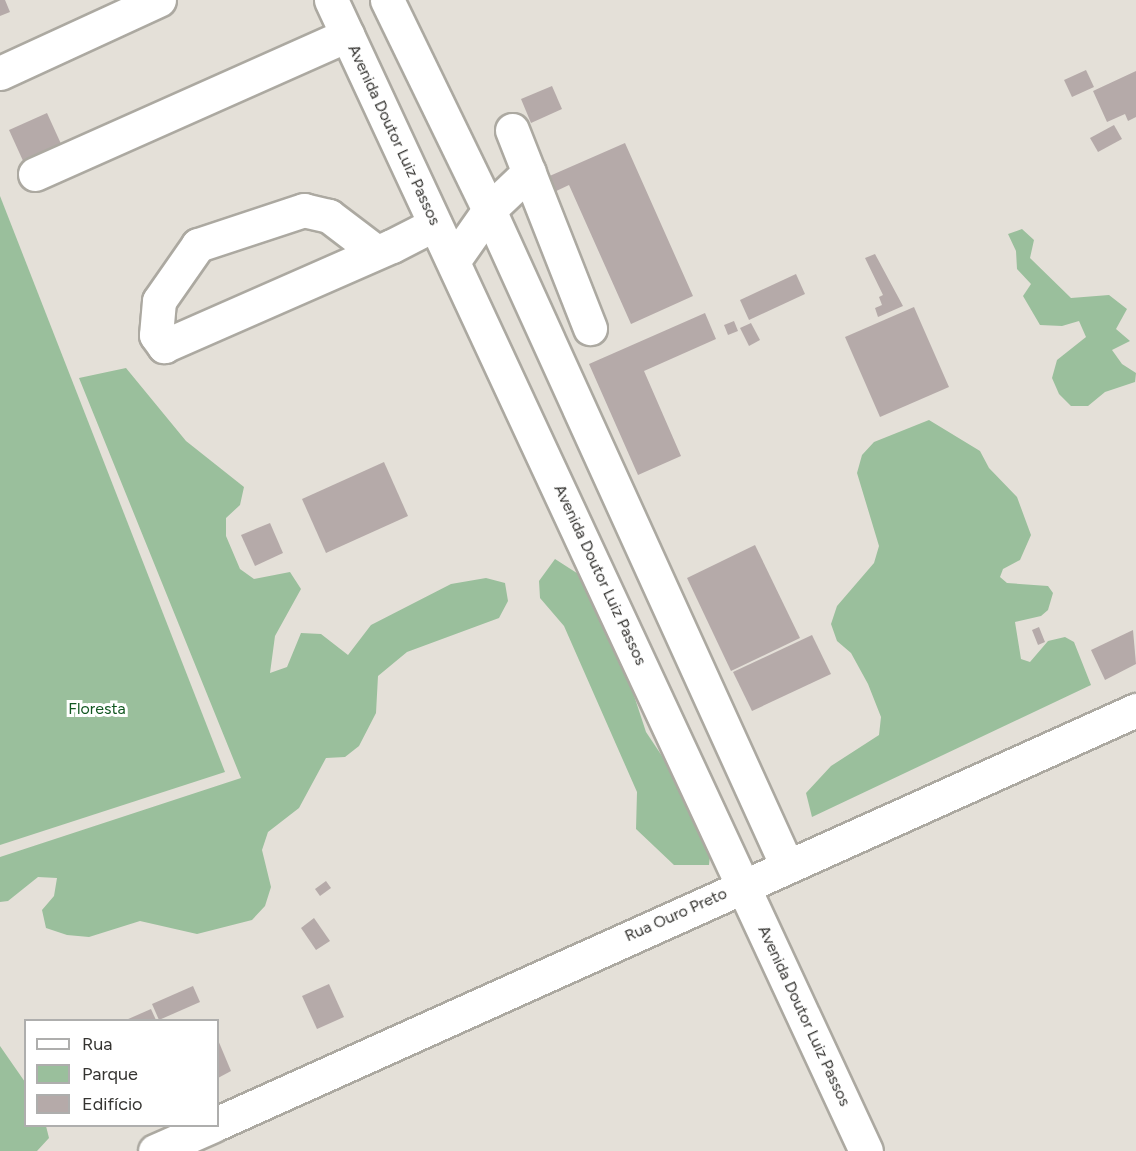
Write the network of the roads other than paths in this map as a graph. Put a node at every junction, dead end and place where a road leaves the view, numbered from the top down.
1 (159, 0) edge
2 (332, 0) edge
3 (390, 1) edge
4 (347, 35) junction
5 (0, 72) edge
6 (512, 130) dead end
7 (529, 172) junction
8 (35, 174) dead end
9 (489, 210) junction
10 (435, 224) junction
11 (375, 251) junction
12 (454, 260) junction
13 (590, 328) dead end
14 (1136, 710) edge
15 (787, 866) junction
16 (743, 885) junction
17 (219, 1123) edge
18 (208, 1127) edge
19 (155, 1151) edge
20 (866, 1151) edge

1 - 5 street
2 - 4 street, Avenida Doutor Luiz Passos
3 - 9 street
4 - 8 street
4 - 10 street, Avenida Doutor Luiz Passos
6 - 7 street
7 - 9 street
7 - 13 street
9 - 12 street
9 - 15 street
10 - 11 street
10 - 12 street, Avenida Doutor Luiz Passos
11 - 11 street
12 - 16 street, Avenida Doutor Luiz Passos
14 - 15 street, Rua Ouro Preto
15 - 16 street, Rua Ouro Preto
16 - 17 street, Rua Ouro Preto
16 - 20 street, Avenida Doutor Luiz Passos
18 - 19 street

